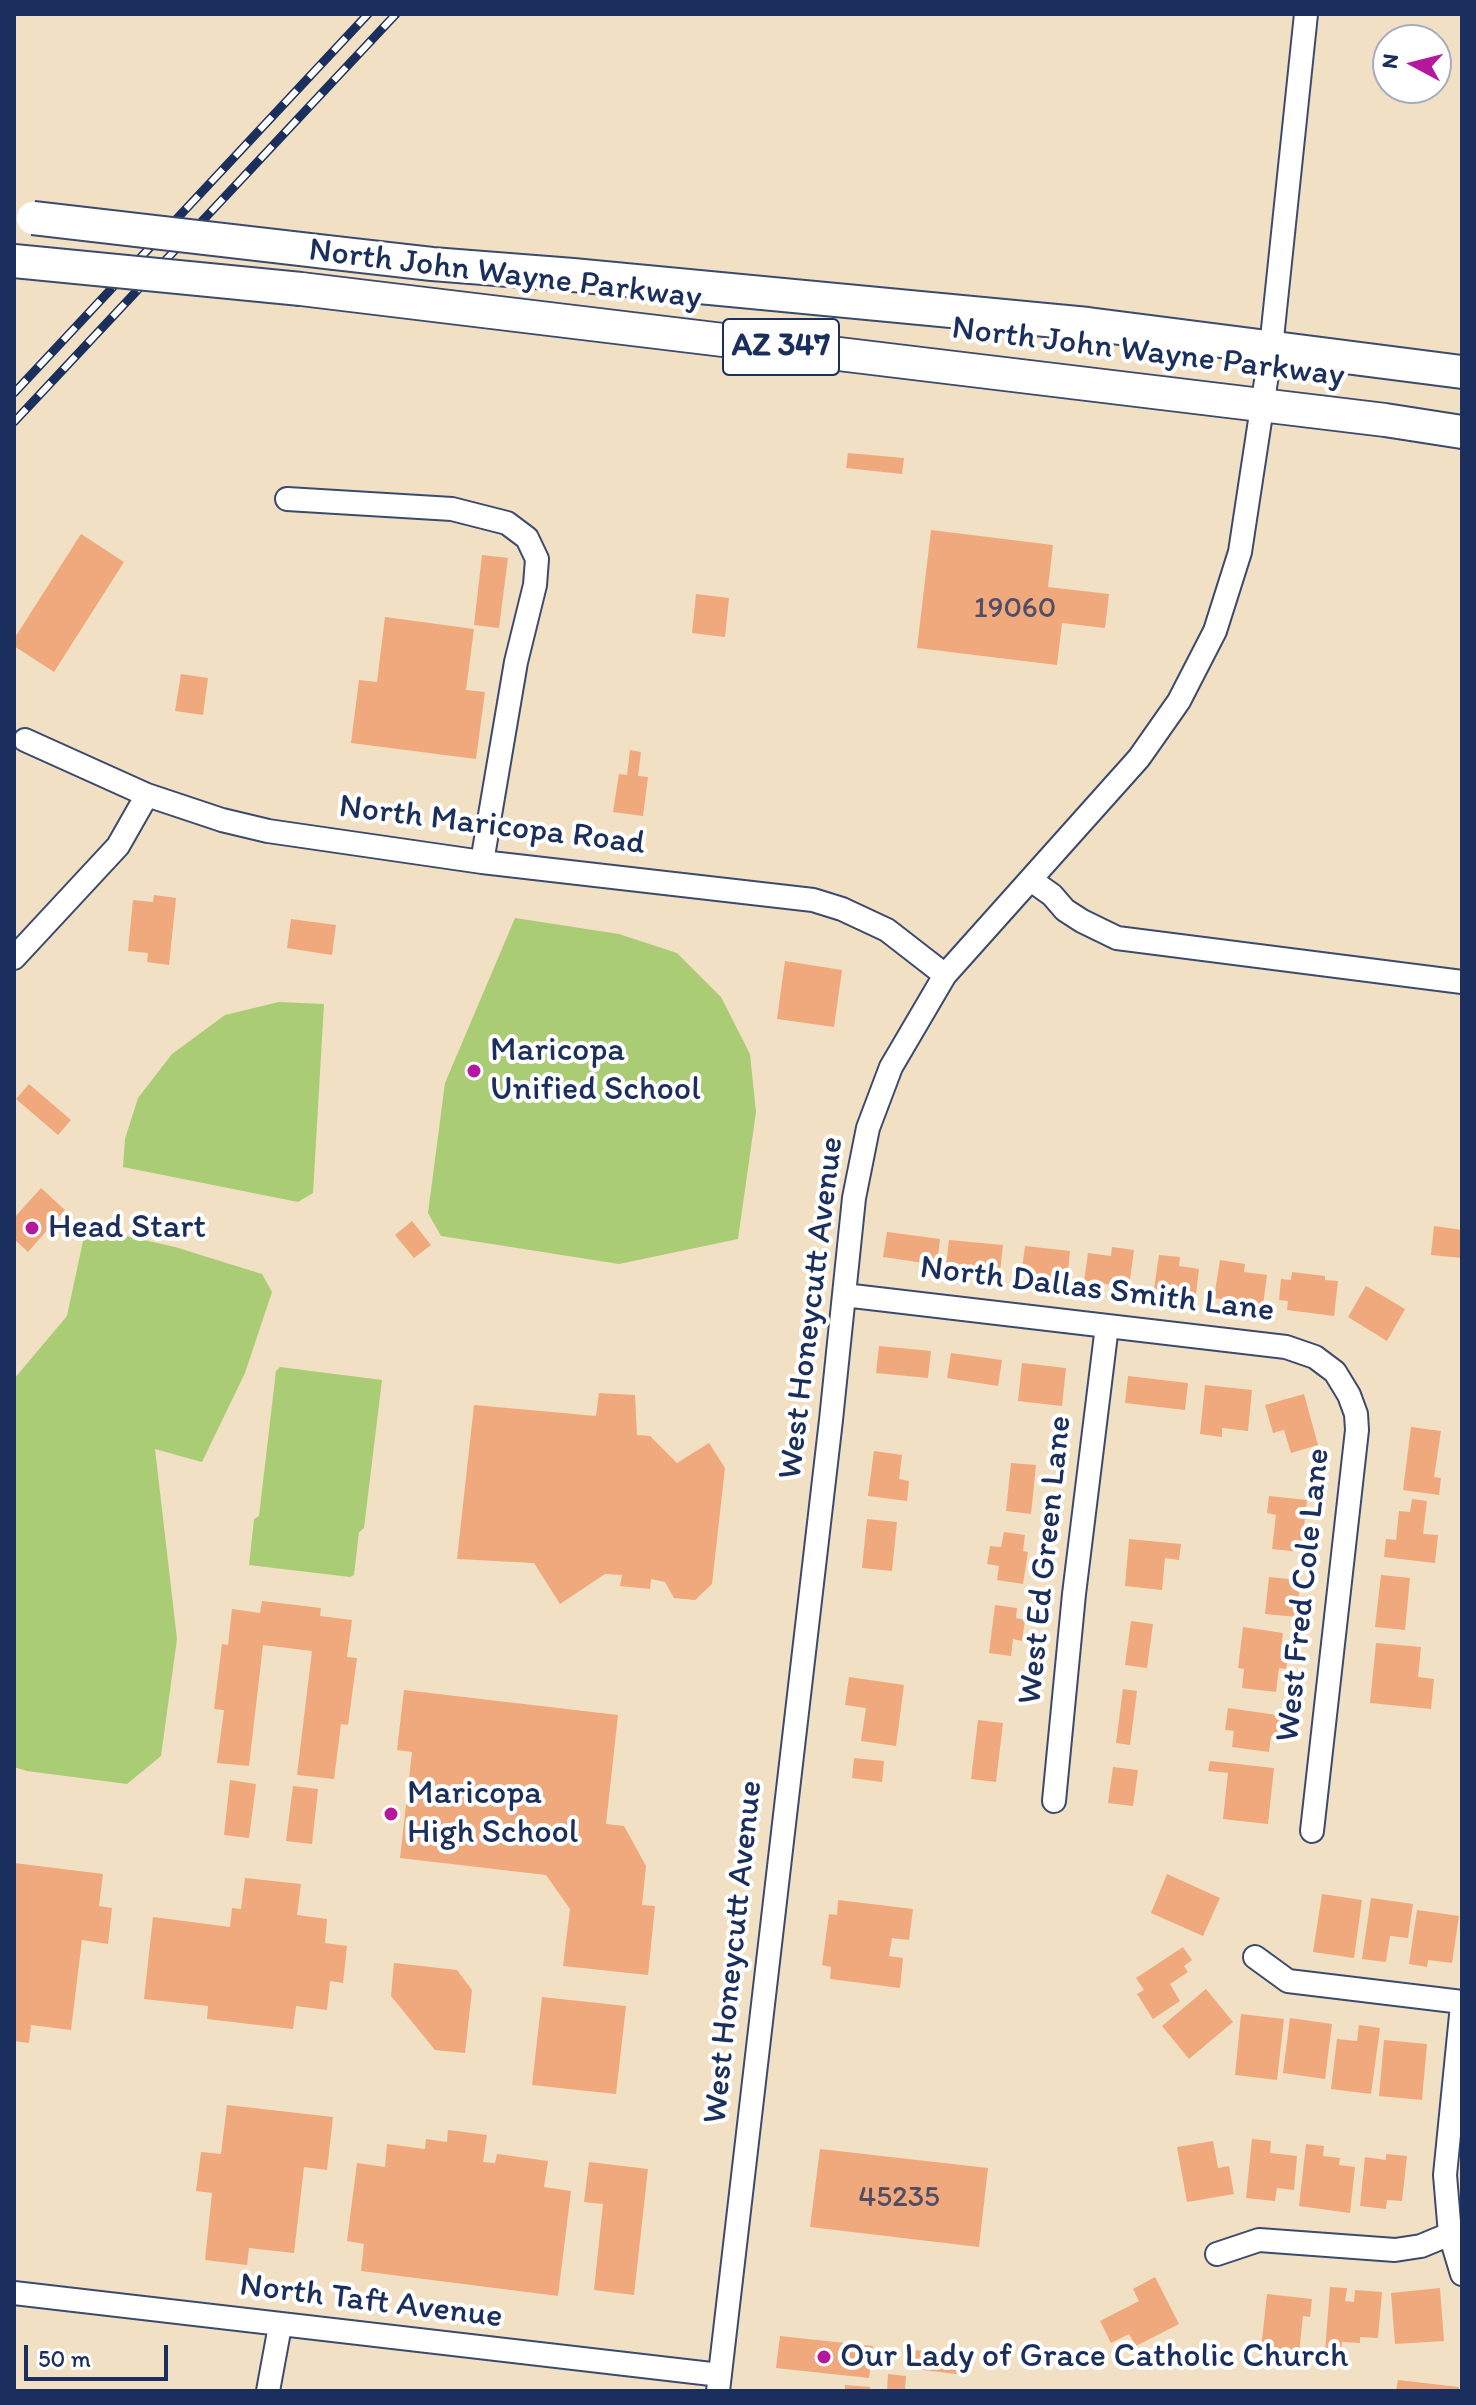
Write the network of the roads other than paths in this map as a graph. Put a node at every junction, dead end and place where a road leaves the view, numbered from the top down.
1 (1306, 14) edge
2 (14, 216) edge
3 (14, 261) edge
4 (1271, 348) junction
5 (1462, 372) edge
6 (1262, 405) junction
7 (1462, 432) edge
8 (287, 499) dead end
9 (25, 740) dead end
10 (147, 795) junction
11 (482, 862) junction
12 (1031, 880) junction
13 (14, 958) edge
14 (945, 975) junction
15 (1462, 982) edge
16 (844, 1295) junction
17 (1107, 1326) junction
18 (1335, 1372) joint
19 (1054, 1801) dead end
20 (1312, 1831) dead end
21 (1255, 1957) dead end
22 (1462, 2004) edge
23 (1450, 2234) junction
24 (1217, 2254) dead end
25 (1462, 2274) edge
26 (14, 2293) edge
27 (280, 2326) junction
28 (719, 2383) edge
29 (268, 2391) edge

1 - 4 street, West Honeycutt Avenue
2 - 4 highway, North John Wayne Parkway / AZ 347, bridge
3 - 6 highway, North John Wayne Parkway / AZ 347, bridge
4 - 5 highway, North John Wayne Parkway / AZ 347
4 - 6 street, West Honeycutt Avenue
6 - 7 highway, North John Wayne Parkway / AZ 347
6 - 12 street, West Honeycutt Avenue
8 - 11 street
9 - 10 street, North Maricopa Road
10 - 11 street, North Maricopa Road
10 - 13 street
11 - 14 street, North Maricopa Road
12 - 14 street, West Honeycutt Avenue
12 - 15 street
14 - 16 street, West Honeycutt Avenue
16 - 17 street, North Dallas Smith Lane
16 - 28 street, West Honeycutt Avenue
17 - 18 street, North Dallas Smith Lane
17 - 19 street, West Ed Green Lane
18 - 20 street, West Fred Cole Lane
21 - 22 street
22 - 23 street
23 - 24 street
23 - 25 street
26 - 27 street, North Taft Avenue
27 - 28 street, North Taft Avenue
27 - 29 street

